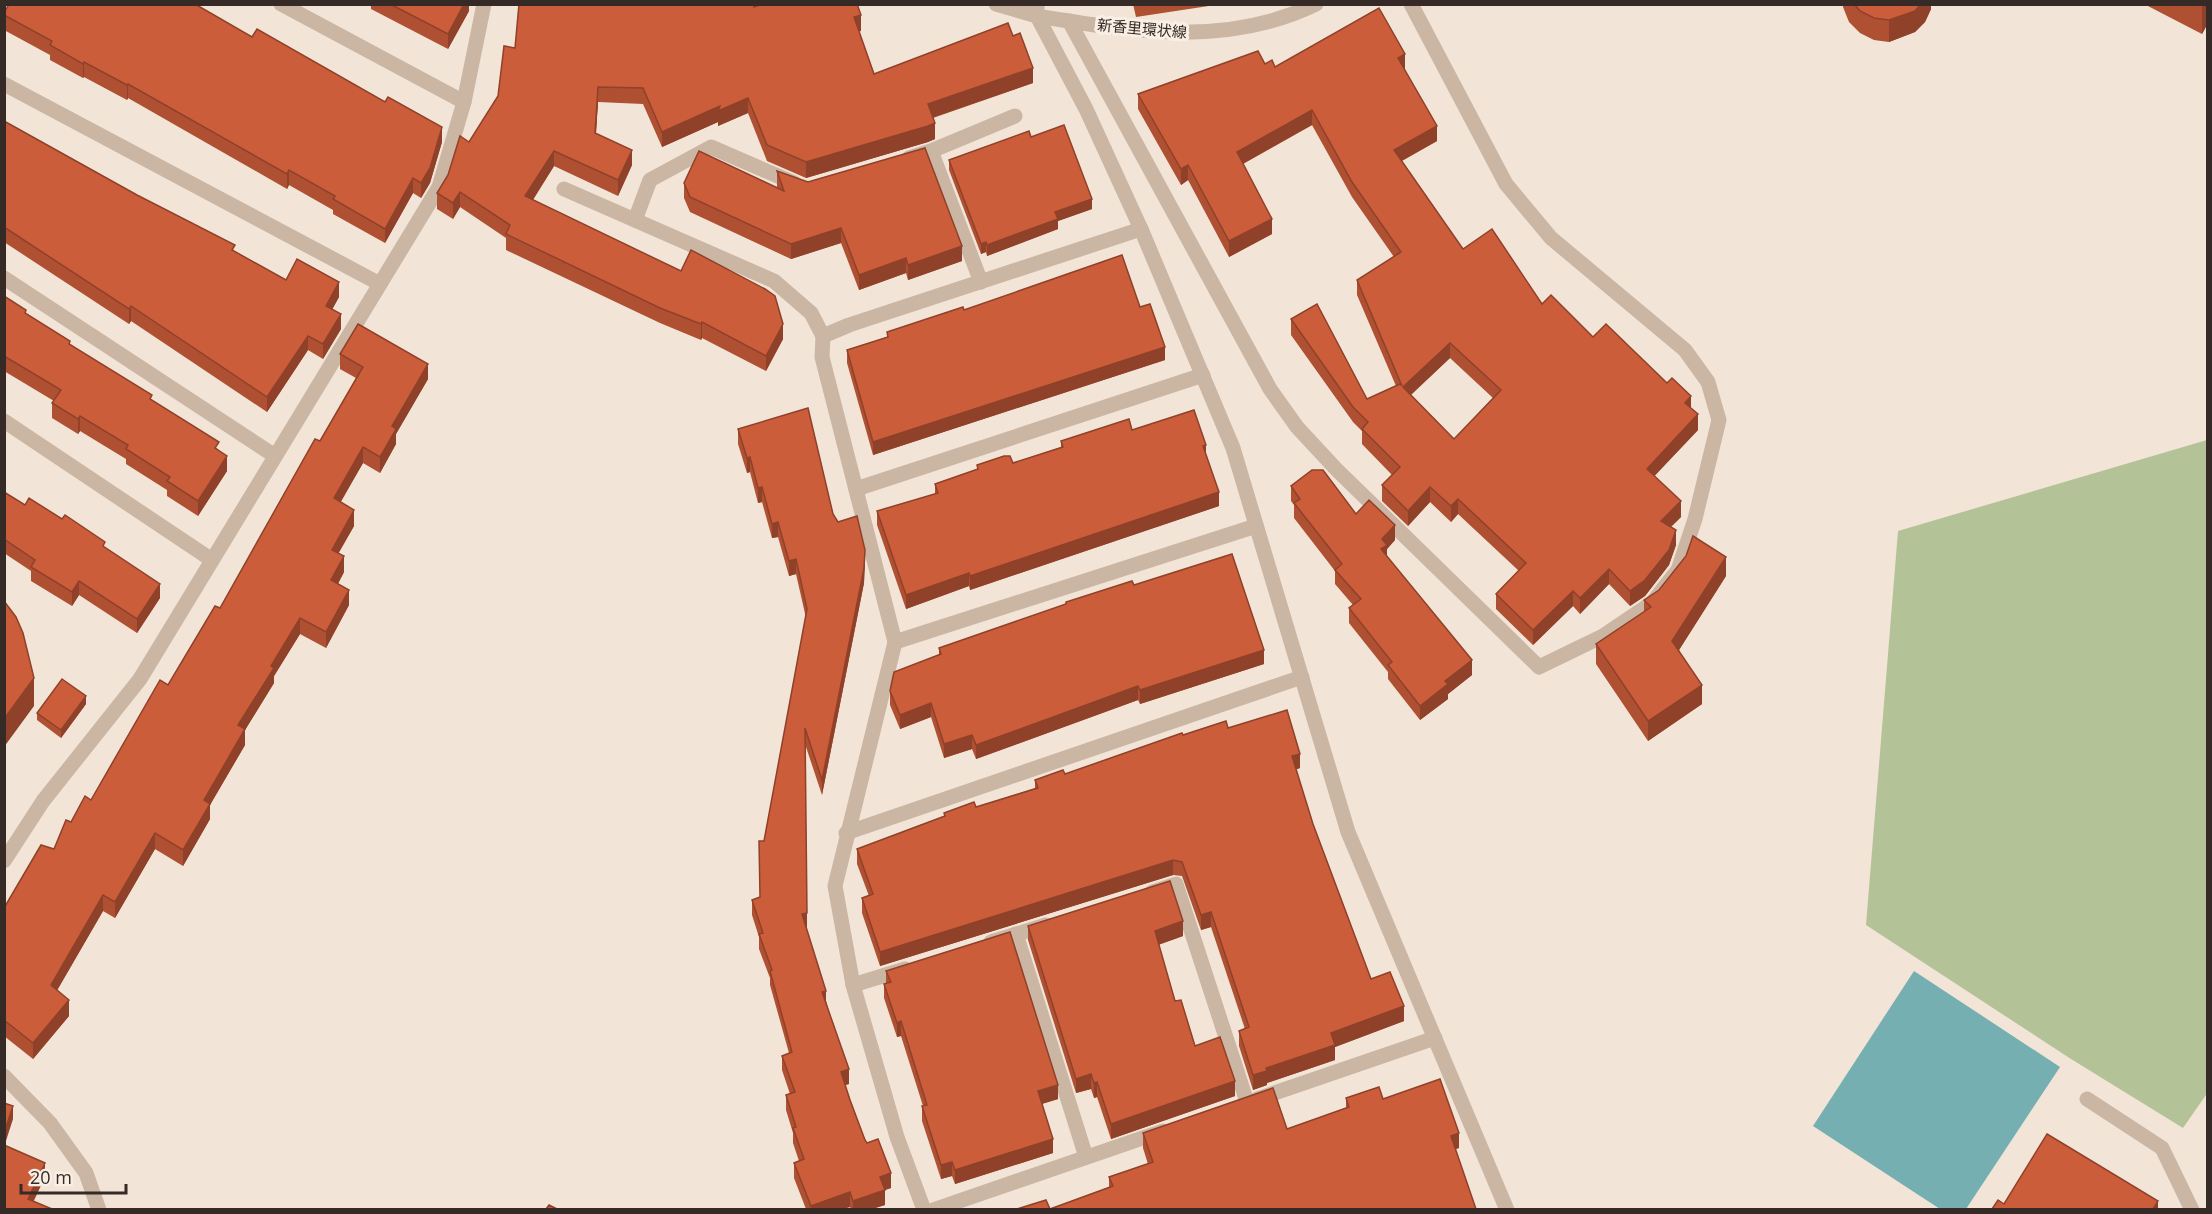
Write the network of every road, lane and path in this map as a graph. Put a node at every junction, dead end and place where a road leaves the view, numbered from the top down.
1 (281, 4) edge
2 (484, 4) edge
3 (996, 4) edge
4 (1316, 4) edge
5 (1411, 4) edge
6 (1037, 10) edge
7 (1286, 10) edge
8 (1069, 21) junction
9 (4, 84) edge
10 (464, 102) junction
11 (1015, 116) dead end
12 (931, 151) junction
13 (896, 161) edge
14 (805, 188) edge
15 (564, 189) dead end
16 (635, 220) junction
17 (1141, 229) junction
18 (4, 278) edge
19 (981, 282) junction
20 (380, 284) junction
21 (824, 336) junction
22 (1203, 375) junction
23 (4, 421) edge
24 (275, 456) junction
25 (856, 489) junction
26 (1256, 526) junction
27 (212, 560) junction
28 (896, 642) junction
29 (1302, 677) junction
30 (846, 833) junction
31 (4, 861) edge
32 (1142, 895) edge
33 (1062, 920) edge
34 (1016, 934) junction
35 (973, 948) edge
36 (918, 964) edge
37 (854, 985) junction
38 (1435, 1038) junction
39 (4, 1076) edge
40 (2087, 1099) dead end
41 (1183, 1124) edge
42 (1086, 1157) junction
43 (99, 1209) edge
44 (924, 1209) edge
45 (933, 1209) edge
46 (1507, 1209) edge
47 (2192, 1209) edge

1 - 10 street
2 - 10 street
3 - 6 street, 新香里環状線
4 - 7 street, 新香里環状線
5 - 8 street
6 - 8 street, 新香里環状線
6 - 17 street
7 - 8 street, 新香里環状線
9 - 20 street
10 - 20 street
11 - 12 street
12 - 13 street
12 - 19 street
14 - 16 street
15 - 16 street
16 - 21 street
17 - 19 street
17 - 22 street
18 - 24 street
19 - 21 street
20 - 24 street
21 - 25 street
22 - 25 street
22 - 26 street
23 - 27 street
24 - 27 street
25 - 28 street
26 - 28 street
26 - 29 street
27 - 31 street
28 - 30 street
29 - 30 street
29 - 38 street
30 - 37 street
32 - 38 street
33 - 34 street
34 - 35 street
34 - 42 street
36 - 37 street
37 - 44 street
38 - 46 street
39 - 43 street
40 - 47 street
41 - 42 street
42 - 45 street

